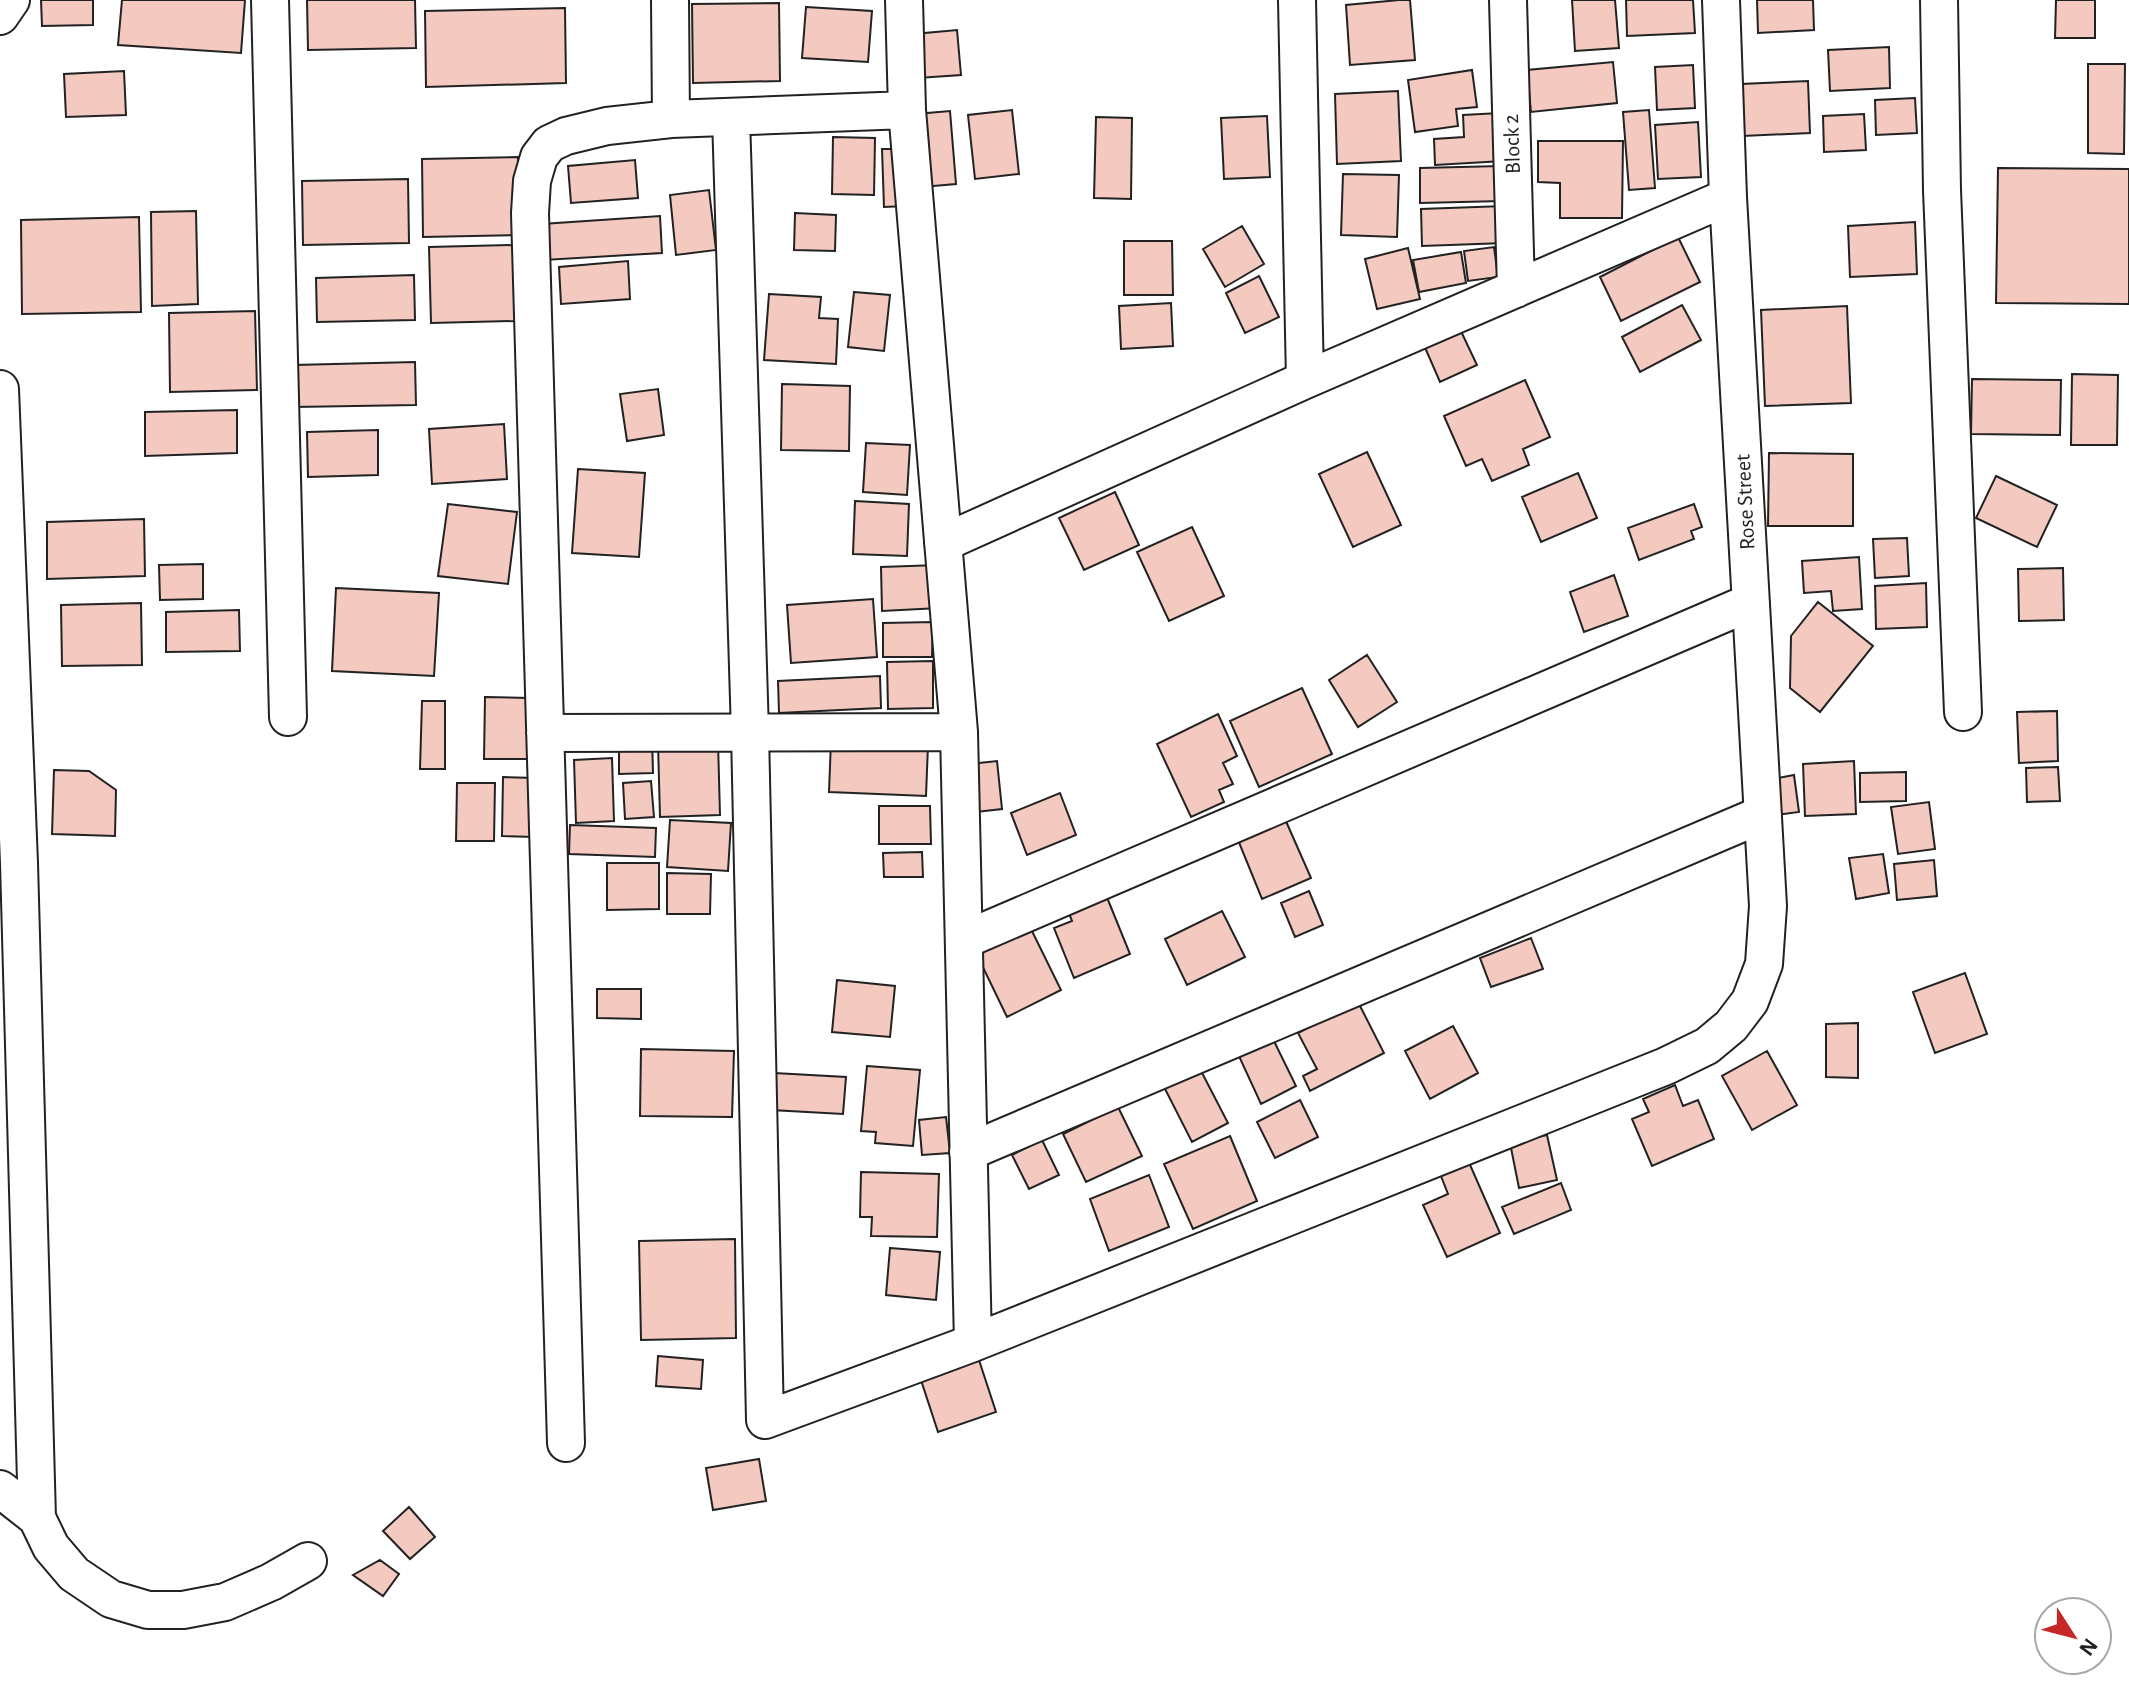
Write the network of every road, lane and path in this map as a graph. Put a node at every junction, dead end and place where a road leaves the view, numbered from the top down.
1 (11, 0) edge
2 (270, 0) edge
3 (670, 0) edge
4 (904, 0) edge
5 (1297, 0) edge
6 (1508, 0) edge
7 (1721, 0) edge
8 (1939, 0) edge
9 (0, 16) edge
10 (907, 110) junction
11 (731, 117) junction
12 (671, 119) junction
13 (1728, 197) junction
14 (1516, 289) junction
15 (1305, 380) junction
16 (0, 389) edge
17 (1, 450) edge
18 (943, 543) junction
19 (1751, 602) junction
20 (1963, 712) dead end
21 (288, 717) dead end
22 (750, 732) junction
23 (959, 732) junction
24 (545, 733) junction
25 (1763, 814) junction
26 (964, 940) junction
27 (968, 1152) junction
28 (973, 1343) junction
29 (566, 1443) dead end
30 (0, 1489) edge
31 (37, 1518) junction
32 (308, 1561) dead end

1 - 9 street
2 - 21 street
3 - 12 street
4 - 10 street
5 - 15 street
6 - 14 street, Block 2
7 - 13 street, Rose Street
8 - 20 street
10 - 11 street
10 - 18 street
11 - 12 street
11 - 22 street
12 - 24 street
13 - 14 street
13 - 19 street, Rose Street
14 - 15 street
15 - 18 street
16 - 17 street
17 - 31 street
18 - 23 street
19 - 25 street, Rose Street
19 - 26 street
22 - 23 street
22 - 24 street
22 - 28 street, Rose Street
23 - 26 street
24 - 29 street
25 - 27 street
25 - 28 street, Rose Street
26 - 27 street
27 - 28 street
30 - 31 street
31 - 32 street

